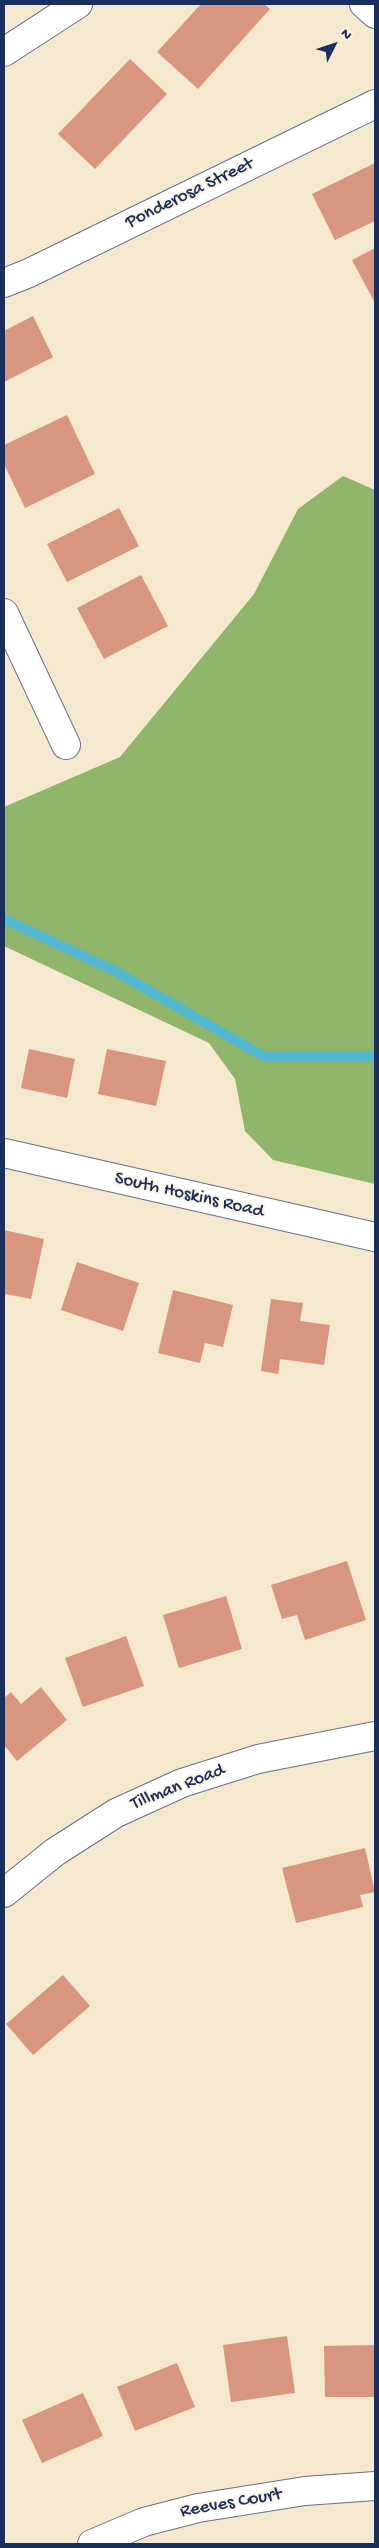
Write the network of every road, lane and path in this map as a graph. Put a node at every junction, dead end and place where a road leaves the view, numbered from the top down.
1 (78, 4) edge
2 (364, 4) edge
3 (375, 14) edge
4 (4, 52) edge
5 (375, 104) edge
6 (4, 283) edge
7 (4, 613) edge
8 (66, 744) dead end
9 (4, 1153) edge
10 (375, 1237) edge
11 (375, 1736) edge
12 (4, 1893) edge
13 (375, 2486) edge
14 (92, 2544) edge

1 - 4 street
2 - 3 street
5 - 6 street, Ponderosa Street
7 - 8 street
9 - 10 street, South Hoskins Road
11 - 12 street, Tillman Road
13 - 14 street, Reeves Court

